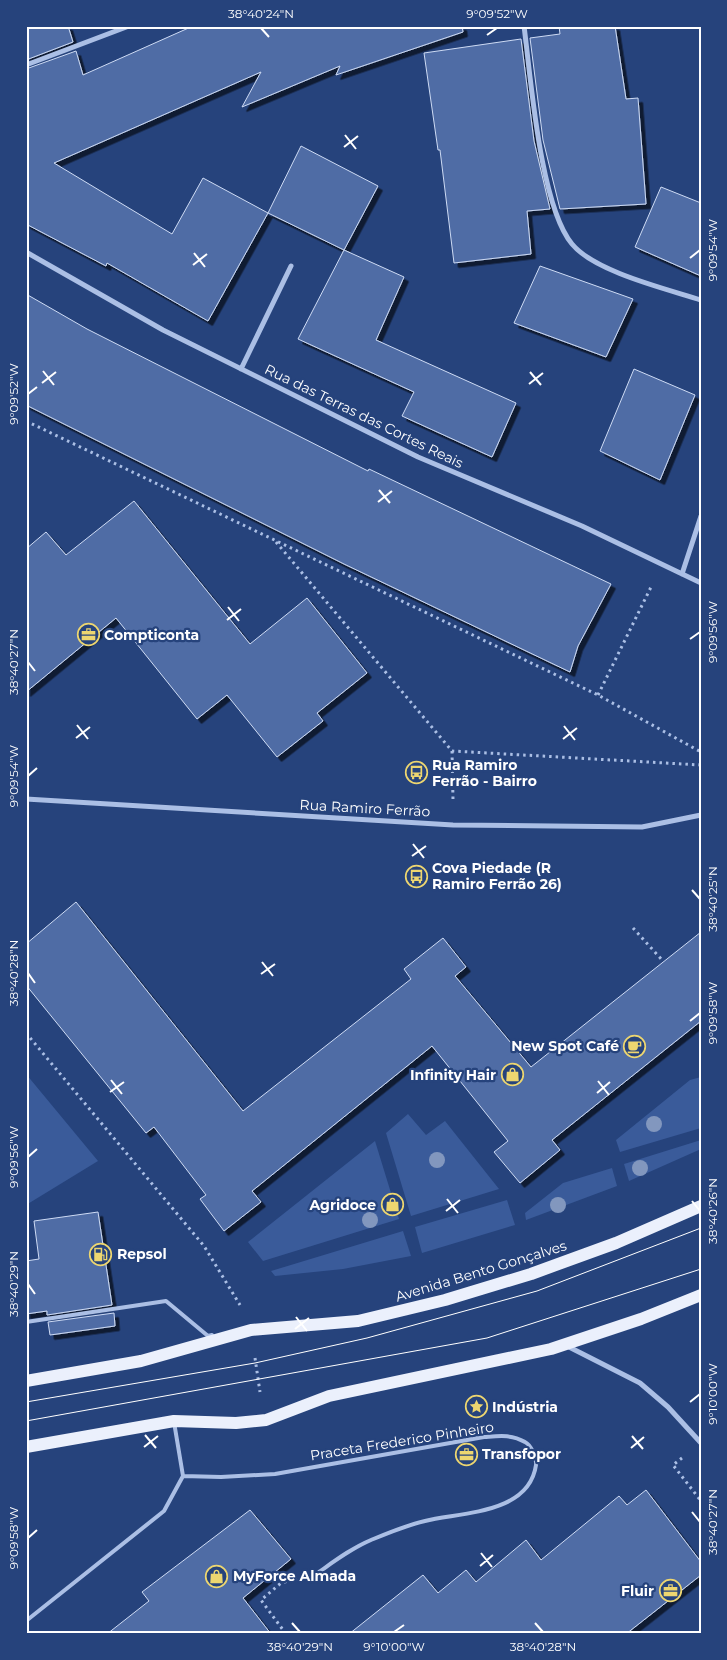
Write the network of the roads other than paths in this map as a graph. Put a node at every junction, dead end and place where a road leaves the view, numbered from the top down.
1 (129, 26) edge
2 (524, 26) edge
3 (26, 65) edge
4 (26, 252) edge
5 (292, 266) dead end
6 (701, 300) edge
7 (241, 369) junction
8 (701, 516) edge
9 (682, 574) junction
10 (701, 583) edge
11 (26, 799) edge
12 (701, 815) edge
13 (701, 1206) edge
14 (701, 1295) edge
15 (26, 1322) edge
16 (234, 1334) junction
17 (564, 1345) junction
18 (26, 1381) edge
19 (174, 1421) junction
20 (701, 1443) edge
21 (26, 1447) edge
22 (183, 1476) junction
23 (319, 1572) dead end
24 (26, 1621) edge

1 - 3 street
2 - 6 street
4 - 7 street, Rua das Terras das Cortes Reais
5 - 7 street
7 - 9 street, Rua das Terras das Cortes Reais
8 - 9 street
9 - 10 street, Rua das Terras das Cortes Reais
11 - 12 street, Rua Ramiro Ferrão
13 - 16 main road, Avenida Bento Gonçalves
14 - 17 main road
15 - 16 lane
16 - 18 main road, Avenida Bento Gonçalves
17 - 19 main road
17 - 20 street
19 - 21 main road
19 - 22 lane
22 - 23 lane, Praceta Frederico Pinheiro
22 - 24 lane

